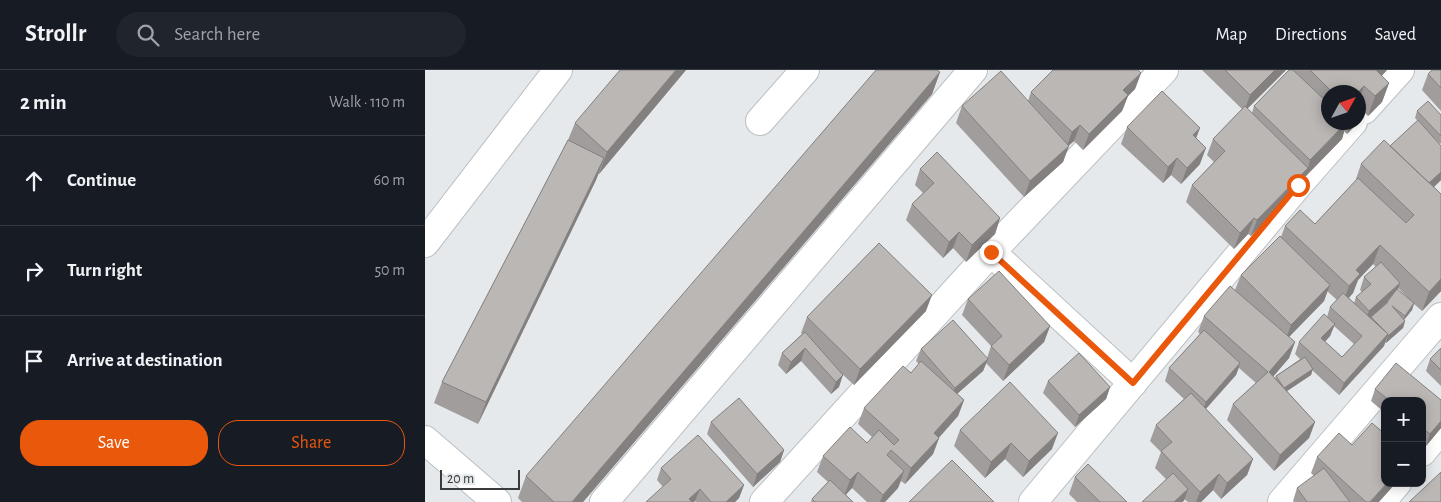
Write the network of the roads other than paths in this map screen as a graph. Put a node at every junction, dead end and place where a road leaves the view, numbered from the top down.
1 (558, 70) edge
2 (805, 70) edge
3 (973, 70) edge
4 (1163, 70) edge
5 (1400, 70) edge
6 (1366, 109) edge
7 (760, 121) dead end
8 (1346, 130) edge
9 (425, 242) edge
10 (991, 252) junction
11 (1441, 316) edge
12 (1133, 383) junction
13 (1441, 429) edge
14 (425, 440) edge
15 (1426, 447) edge
16 (1394, 487) edge
17 (497, 502) edge
18 (604, 502) edge
19 (764, 502) edge
20 (1033, 502) edge
21 (1282, 502) edge
22 (1381, 502) edge

1 - 9 street
2 - 7 street
3 - 18 street
4 - 10 street
5 - 6 street
8 - 12 street
10 - 12 street
10 - 19 street
11 - 21 street
12 - 20 street
13 - 15 street
14 - 17 street
16 - 22 street

